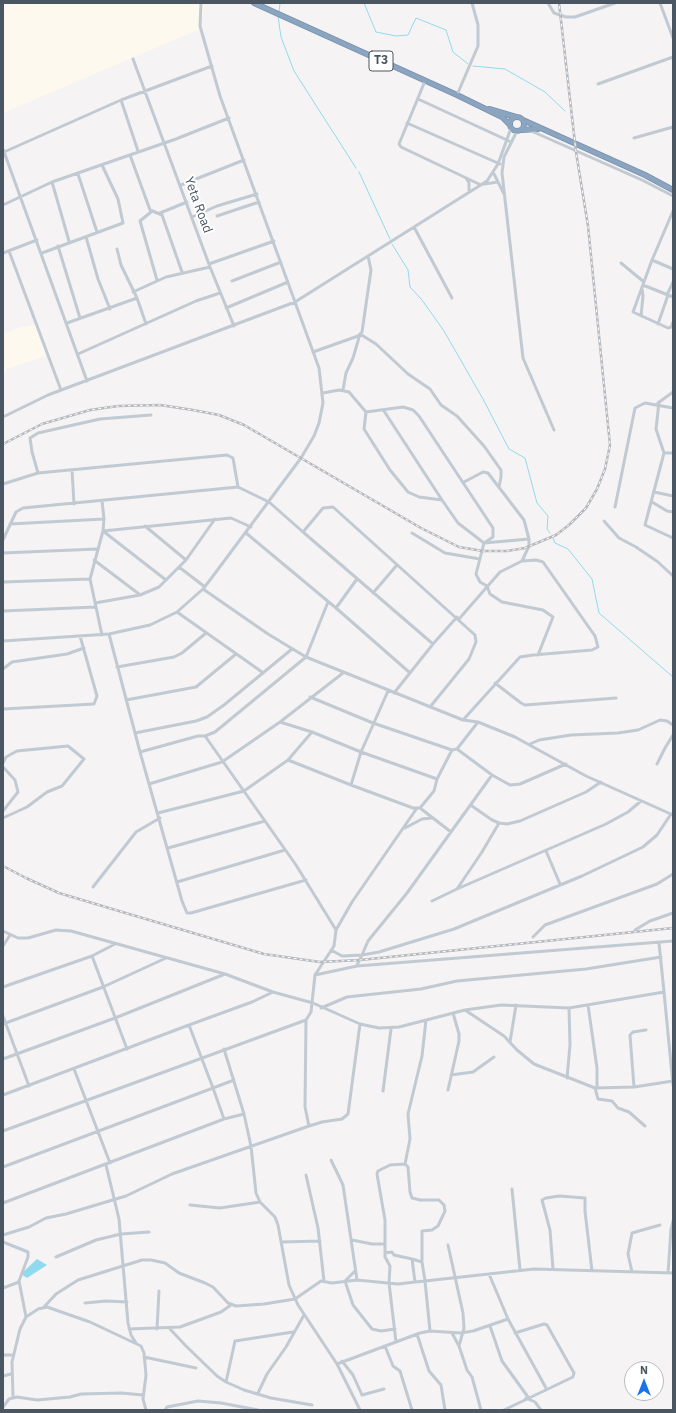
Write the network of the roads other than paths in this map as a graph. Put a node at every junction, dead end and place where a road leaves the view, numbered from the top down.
1 (201, 3) edge
2 (254, 3) edge
3 (472, 3) edge
4 (548, 3) edge
5 (615, 3) edge
6 (660, 3) edge
7 (673, 38) edge
8 (673, 57) edge
9 (133, 58) dead end
10 (212, 66) junction
11 (425, 81) junction
12 (598, 84) dead end
13 (146, 90) junction
14 (457, 95) junction
15 (418, 99) junction
16 (121, 100) junction
17 (480, 106) junction
18 (517, 117) junction
19 (229, 118) junction
20 (523, 120) junction
21 (407, 123) junction
22 (511, 127) junction
23 (673, 128) edge
24 (521, 130) junction
25 (547, 131) junction
26 (634, 138) dead end
27 (509, 141) junction
28 (164, 143) junction
29 (4, 150) edge
30 (138, 151) junction
31 (130, 155) junction
32 (244, 160) junction
33 (498, 164) junction
34 (102, 165) junction
35 (502, 165) junction
36 (78, 174) junction
37 (494, 174) junction
38 (466, 178) junction
39 (502, 179) junction
40 (52, 182) junction
41 (498, 182) junction
42 (493, 183) junction
43 (181, 185) junction
44 (483, 185) junction
45 (501, 188) junction
46 (673, 190) edge
47 (469, 192) junction
48 (257, 194) junction
49 (505, 196) junction
50 (673, 196) edge
51 (21, 198) junction
52 (187, 202) junction
53 (259, 202) junction
54 (3, 205) edge
55 (673, 211) edge
56 (151, 212) junction
57 (160, 213) junction
58 (217, 216) dead end
59 (192, 217) junction
60 (414, 227) junction
61 (98, 232) junction
62 (86, 237) junction
63 (37, 240) junction
64 (274, 241) junction
65 (69, 242) junction
66 (58, 246) junction
67 (116, 249) dead end
68 (9, 251) junction
69 (3, 253) edge
70 (42, 253) junction
71 (368, 256) junction
72 (652, 260) junction
73 (281, 262) junction
74 (621, 263) dead end
75 (209, 265) junction
76 (673, 269) edge
77 (182, 272) junction
78 (157, 280) junction
79 (232, 281) dead end
80 (288, 282) junction
81 (673, 282) edge
82 (643, 285) junction
83 (133, 292) junction
84 (220, 293) junction
85 (668, 295) junction
86 (673, 297) edge
87 (137, 298) junction
88 (452, 298) dead end
89 (295, 302) junction
90 (226, 308) junction
91 (110, 309) junction
92 (641, 316) junction
93 (80, 318) junction
94 (673, 322) edge
95 (67, 323) junction
96 (146, 324) junction
97 (658, 324) junction
98 (234, 326) junction
99 (360, 334) junction
100 (313, 352) junction
101 (78, 354) junction
102 (87, 381) junction
103 (61, 390) junction
104 (344, 390) junction
105 (673, 392) edge
106 (323, 393) junction
107 (657, 404) junction
108 (673, 408) edge
109 (384, 411) junction
110 (366, 412) junction
111 (150, 415) dead end
112 (3, 416) edge
113 (554, 430) dead end
114 (664, 453) junction
115 (673, 453) edge
116 (72, 470) junction
117 (38, 473) junction
118 (464, 482) junction
119 (3, 484) edge
120 (238, 487) junction
121 (499, 487) junction
122 (654, 492) junction
123 (673, 496) edge
124 (442, 500) junction
125 (102, 501) junction
126 (269, 502) junction
127 (652, 502) junction
128 (74, 504) junction
129 (615, 507) dead end
130 (673, 512) edge
131 (104, 519) junction
132 (215, 519) junction
133 (604, 522) dead end
134 (10, 524) junction
135 (145, 526) junction
136 (250, 527) junction
137 (103, 531) junction
138 (303, 532) junction
139 (246, 533) junction
140 (412, 533) dead end
141 (673, 538) edge
142 (529, 539) junction
143 (3, 540) edge
144 (484, 543) junction
145 (97, 549) junction
146 (3, 553) edge
147 (480, 559) junction
148 (94, 560) junction
149 (186, 560) junction
150 (522, 561) junction
151 (397, 565) junction
152 (180, 567) junction
153 (673, 576) edge
154 (90, 579) junction
155 (356, 579) junction
156 (166, 580) junction
157 (3, 582) edge
158 (487, 586) junction
159 (204, 588) junction
160 (373, 593) junction
161 (140, 595) junction
162 (328, 602) junction
163 (96, 605) junction
164 (336, 608) junction
165 (3, 611) edge
166 (177, 612) junction
167 (458, 618) junction
168 (206, 633) junction
169 (109, 634) junction
170 (102, 635) junction
171 (80, 636) junction
172 (3, 641) edge
173 (433, 644) junction
174 (84, 648) junction
175 (292, 649) junction
176 (236, 654) junction
177 (538, 655) junction
178 (306, 657) junction
179 (117, 667) junction
180 (3, 669) edge
181 (262, 672) junction
182 (409, 672) junction
183 (343, 673) junction
184 (495, 684) junction
185 (388, 690) junction
186 (394, 693) junction
187 (310, 697) junction
188 (616, 698) dead end
189 (126, 700) junction
190 (430, 707) junction
191 (3, 709) edge
192 (287, 716) junction
193 (463, 720) junction
194 (280, 722) junction
195 (478, 722) junction
196 (374, 723) junction
197 (673, 725) edge
198 (291, 727) junction
199 (312, 732) junction
200 (135, 733) junction
201 (205, 736) junction
202 (673, 736) edge
203 (530, 744) junction
204 (457, 749) junction
205 (452, 750) junction
206 (140, 752) junction
207 (361, 752) junction
208 (288, 760) junction
209 (222, 762) junction
210 (3, 763) edge
211 (566, 764) junction
212 (657, 764) dead end
213 (3, 767) edge
214 (492, 775) junction
215 (437, 779) junction
216 (601, 782) junction
217 (149, 784) junction
218 (351, 785) junction
219 (244, 792) junction
220 (641, 801) junction
221 (472, 806) junction
222 (418, 808) junction
223 (3, 811) edge
224 (158, 813) junction
225 (672, 815) edge
226 (3, 818) edge
227 (160, 818) junction
228 (432, 818) junction
229 (265, 821) junction
230 (499, 822) junction
231 (400, 831) junction
232 (451, 832) junction
233 (168, 848) junction
234 (285, 850) junction
235 (546, 851) junction
236 (673, 874) edge
237 (306, 880) junction
238 (177, 882) junction
239 (560, 884) junction
240 (93, 887) dead end
241 (457, 889) junction
242 (432, 901) dead end
243 (673, 913) edge
244 (336, 930) junction
245 (635, 930) dead end
246 (3, 931) edge
247 (10, 935) junction
248 (533, 937) dead end
249 (673, 941) edge
250 (659, 943) junction
251 (115, 944) junction
252 (3, 946) edge
253 (331, 950) junction
254 (362, 955) junction
255 (92, 956) junction
256 (166, 958) junction
257 (661, 958) junction
258 (357, 966) junction
259 (225, 974) junction
260 (315, 975) junction
261 (3, 987) edge
262 (103, 987) junction
263 (273, 992) junction
264 (664, 992) junction
265 (313, 1003) junction
266 (516, 1005) junction
267 (588, 1005) junction
268 (321, 1008) junction
269 (569, 1008) junction
270 (465, 1010) junction
271 (453, 1013) junction
272 (3, 1016) edge
273 (115, 1018) junction
274 (306, 1020) junction
275 (426, 1020) junction
276 (4, 1024) edge
277 (360, 1024) junction
278 (190, 1026) junction
279 (391, 1028) junction
280 (646, 1030) dead end
281 (510, 1042) junction
282 (127, 1049) junction
283 (224, 1049) junction
284 (17, 1054) junction
285 (201, 1057) junction
286 (494, 1057) dead end
287 (3, 1059) edge
288 (74, 1069) junction
289 (451, 1075) junction
290 (567, 1078) junction
291 (234, 1080) junction
292 (673, 1081) edge
293 (673, 1084) edge
294 (29, 1086) junction
295 (634, 1087) junction
296 (213, 1088) junction
297 (596, 1088) junction
298 (448, 1090) dead end
299 (383, 1091) dead end
300 (3, 1095) edge
301 (86, 1100) junction
302 (244, 1114) junction
303 (224, 1119) junction
304 (310, 1126) junction
305 (645, 1126) dead end
306 (3, 1131) edge
307 (99, 1131) junction
308 (251, 1146) junction
309 (331, 1160) dead end
310 (110, 1163) junction
311 (405, 1164) junction
312 (106, 1165) junction
313 (3, 1167) edge
314 (306, 1175) dead end
315 (512, 1189) dead end
316 (115, 1198) junction
317 (260, 1202) junction
318 (3, 1203) edge
319 (190, 1205) dead end
320 (673, 1221) edge
321 (660, 1224) dead end
322 (149, 1232) dead end
323 (120, 1234) junction
324 (3, 1235) edge
325 (352, 1240) junction
326 (320, 1241) junction
327 (3, 1242) edge
328 (281, 1242) junction
329 (448, 1245) dead end
330 (385, 1253) junction
331 (56, 1257) dead end
332 (412, 1259) junction
333 (422, 1262) junction
334 (123, 1265) junction
335 (553, 1269) junction
336 (520, 1270) junction
337 (355, 1271) junction
338 (592, 1271) junction
339 (632, 1272) junction
340 (668, 1273) junction
341 (673, 1273) edge
342 (489, 1274) junction
343 (455, 1278) junction
344 (357, 1280) junction
345 (324, 1281) junction
346 (345, 1281) junction
347 (425, 1281) junction
348 (19, 1282) junction
349 (415, 1282) junction
350 (389, 1284) junction
351 (3, 1288) edge
352 (159, 1291) dead end
353 (295, 1299) junction
354 (127, 1302) junction
355 (86, 1303) dead end
356 (231, 1305) junction
357 (44, 1307) junction
358 (304, 1315) junction
359 (26, 1317) junction
360 (508, 1319) junction
361 (490, 1326) junction
362 (129, 1329) junction
363 (156, 1329) junction
364 (170, 1329) junction
365 (395, 1329) junction
366 (430, 1331) junction
367 (293, 1332) junction
368 (452, 1333) junction
369 (461, 1333) junction
370 (515, 1333) junction
371 (417, 1334) junction
372 (396, 1342) junction
373 (136, 1343) junction
374 (385, 1346) junction
375 (459, 1346) junction
376 (3, 1355) edge
377 (13, 1355) junction
378 (144, 1357) junction
379 (342, 1361) junction
380 (337, 1364) junction
381 (196, 1368) dead end
382 (11, 1374) junction
383 (3, 1376) edge
384 (226, 1382) junction
385 (546, 1388) junction
386 (384, 1389) dead end
387 (258, 1393) junction
388 (143, 1395) junction
389 (13, 1397) junction
390 (527, 1398) junction
391 (312, 1405) dead end
392 (3, 1407) edge
393 (511, 1409) edge
394 (146, 1410) edge
395 (165, 1410) edge
396 (258, 1410) edge
397 (360, 1410) edge
398 (412, 1410) edge
399 (445, 1410) edge
400 (482, 1410) edge
401 (504, 1410) edge
402 (541, 1410) edge

1 - 10 street
2 - 11 highway, T3
3 - 14 street
4 - 5 street
6 - 7 street
8 - 12 street
9 - 13 street, Yeta Road
10 - 13 street
10 - 19 street
11 - 14 highway, T3
11 - 15 street
13 - 16 street
13 - 28 street, Yeta Road
14 - 17 highway, T3
15 - 21 street
15 - 27 street
16 - 29 street
16 - 30 street
17 - 18 highway, T3
17 - 22 highway, T3
18 - 20 highway, T3
18 - 22 highway
19 - 28 street
19 - 32 street
20 - 24 highway
20 - 25 highway, T3
21 - 33 street
21 - 38 street
22 - 24 highway, T3
22 - 27 street
23 - 26 street
24 - 25 highway, T3
24 - 27 street
24 - 50 street
25 - 46 highway, T3
27 - 33 street
27 - 35 street
28 - 30 street
28 - 43 street, Yeta Road
29 - 51 street
30 - 31 street
31 - 34 street
31 - 56 street
32 - 43 street
32 - 48 street
33 - 35 street
33 - 37 street
34 - 36 street
34 - 61 street
35 - 39 street
36 - 40 street
36 - 61 street
37 - 41 street
37 - 44 street
38 - 44 street
38 - 47 street
39 - 41 street
39 - 49 street
40 - 51 street
40 - 65 street
41 - 42 street
41 - 45 street
42 - 44 street
42 - 45 street
43 - 52 street, Yeta Road
44 - 47 street
45 - 49 street
47 - 60 street
48 - 53 street
48 - 59 street
49 - 113 street
51 - 54 street
51 - 63 street
52 - 57 street
52 - 59 street, Yeta Road
53 - 58 street
53 - 64 street
55 - 72 street
56 - 57 street
56 - 78 street
57 - 77 street
59 - 75 street, Yeta Road
60 - 71 street
60 - 88 street
61 - 62 street
62 - 65 street
62 - 91 street
63 - 68 street
63 - 70 street
64 - 73 street
64 - 75 street
65 - 66 street
66 - 70 street
66 - 93 street
67 - 83 street
68 - 69 street
68 - 103 street
70 - 95 street
71 - 89 street
71 - 99 street
72 - 76 street
72 - 82 street
73 - 79 street
73 - 80 street
74 - 82 street
75 - 77 street
75 - 84 street, Yeta Road
77 - 78 street
78 - 83 street
80 - 89 street
80 - 90 street
81 - 85 street
82 - 85 street
82 - 92 street
82 - 92 street
83 - 87 street
84 - 90 street, Yeta Road
84 - 96 street
85 - 86 street
85 - 97 street
87 - 91 street
87 - 96 street
89 - 98 street
89 - 100 street
90 - 98 street, Yeta Road
91 - 93 street
92 - 97 street
93 - 95 street
94 - 97 street
95 - 101 street
96 - 101 street
98 - 102 street
99 - 100 street
99 - 104 street
99 - 121 street
100 - 106 street
101 - 102 street
102 - 103 street
103 - 112 street
104 - 106 street
104 - 110 street
105 - 107 street
106 - 126 street
107 - 108 street
107 - 114 street
107 - 129 street
109 - 110 street
109 - 118 street
109 - 124 street
110 - 124 street
111 - 117 street
114 - 115 street
114 - 122 street
116 - 117 street
116 - 120 street
116 - 128 street
117 - 119 street
118 - 121 street
118 - 144 street
120 - 125 street
120 - 126 street
121 - 142 street
122 - 123 street
122 - 127 street
124 - 144 street
125 - 128 street
125 - 131 street
126 - 136 street
126 - 138 street
127 - 130 street
127 - 141 street
128 - 134 street
131 - 134 street
131 - 137 street
132 - 135 street
132 - 136 street
132 - 149 street
133 - 153 street
134 - 143 street
135 - 137 street
135 - 149 street
136 - 139 street
137 - 145 street
137 - 156 street
138 - 151 street
138 - 155 street
139 - 159 street
139 - 162 street
140 - 147 street
142 - 144 street
142 - 150 street
144 - 147 street
145 - 146 street
145 - 148 street
147 - 158 street
148 - 154 street
148 - 161 street
149 - 152 street
150 - 158 street
150 - 177 street
151 - 160 street
151 - 167 street
152 - 156 street
152 - 159 street
154 - 157 street
154 - 163 street
155 - 160 street
155 - 164 street
156 - 161 street
158 - 167 street
158 - 177 street
159 - 166 street
159 - 175 street
160 - 173 street
161 - 163 street
162 - 164 street
162 - 178 street
163 - 165 street
163 - 170 street
164 - 182 street
166 - 168 street
166 - 169 street
167 - 173 street
167 - 190 street
168 - 176 street
168 - 179 street
169 - 170 street
169 - 179 street
170 - 171 street
171 - 172 street
171 - 174 street
173 - 182 street
174 - 180 street
174 - 191 street
175 - 178 street
175 - 181 street
176 - 181 street
176 - 189 street
177 - 184 street
178 - 183 street
178 - 201 street
179 - 189 street
181 - 200 street
182 - 186 street
183 - 185 street
183 - 187 street
184 - 188 street
184 - 193 street
185 - 186 street
185 - 196 street
186 - 190 street
187 - 192 street
187 - 196 street
189 - 200 street
190 - 193 street
192 - 194 street
192 - 198 street
193 - 195 street
194 - 198 street
194 - 209 street
195 - 203 street
195 - 204 street
196 - 205 street
196 - 207 street
197 - 203 street
198 - 199 street
199 - 207 street
199 - 208 street
200 - 206 street
201 - 206 street
201 - 209 street
202 - 212 street
203 - 211 street
204 - 205 street
204 - 214 street
205 - 215 street
206 - 217 street
207 - 215 street
207 - 218 street
208 - 218 street
208 - 219 street
209 - 217 street
209 - 219 street
210 - 226 street
211 - 214 street
211 - 216 street
213 - 223 street
214 - 221 street
215 - 222 street
216 - 220 street
216 - 230 street
217 - 224 street
218 - 222 street
219 - 224 street
219 - 229 street
220 - 225 street
220 - 235 street
221 - 230 street
221 - 232 street
222 - 228 street
222 - 231 street
224 - 227 street
225 - 239 street
227 - 233 street
227 - 240 street
228 - 231 street
228 - 232 street
229 - 233 street
229 - 234 street
230 - 241 street
231 - 244 street
232 - 254 street
233 - 238 street
234 - 237 street
234 - 238 street
235 - 239 street
235 - 241 street
236 - 248 street
237 - 238 street
237 - 244 street
239 - 254 street
241 - 242 street
243 - 245 street
244 - 253 street
246 - 247 street
247 - 251 street
247 - 252 street
249 - 250 street
250 - 257 street
250 - 258 street
251 - 255 street
251 - 256 street
253 - 254 street
253 - 260 street
254 - 258 street
255 - 261 street
255 - 262 street
256 - 259 street
256 - 262 street
257 - 264 street
257 - 268 street
258 - 260 street
259 - 263 street
259 - 273 street
260 - 265 street
262 - 273 street
262 - 276 street
263 - 265 street
263 - 278 street
264 - 267 street
264 - 292 street
265 - 268 street
265 - 274 street
266 - 269 street
266 - 270 street
266 - 281 street
267 - 269 street
267 - 297 street
268 - 277 street
269 - 290 street
270 - 271 street
270 - 281 street
271 - 275 street
271 - 289 street
272 - 276 street
273 - 282 street
273 - 284 street
274 - 283 street
274 - 304 street
275 - 279 street
275 - 311 street
276 - 284 street
277 - 279 street
277 - 304 street
278 - 282 street
278 - 285 street
279 - 299 street
280 - 295 street
281 - 290 street
282 - 288 street
283 - 285 street
283 - 291 street
284 - 287 street
284 - 294 street
285 - 296 street
285 - 301 street
286 - 289 street
288 - 294 street
288 - 301 street
289 - 298 street
290 - 297 street
291 - 296 street
291 - 302 street
292 - 293 street
292 - 295 street
294 - 300 street
295 - 297 street
296 - 303 street
296 - 307 street
297 - 305 street
301 - 306 street
301 - 307 street
302 - 303 street
302 - 308 street
303 - 310 street
304 - 308 street
307 - 310 street
307 - 313 street
308 - 316 street
308 - 317 street
309 - 325 street
310 - 312 street
311 - 330 street
311 - 333 street
312 - 316 street
312 - 318 street
314 - 326 street
315 - 336 street
316 - 323 street
316 - 324 street
317 - 319 street
317 - 328 street
320 - 340 street
321 - 339 street
322 - 323 street
323 - 331 street
323 - 334 street
325 - 330 street
325 - 337 street
326 - 328 street
326 - 345 street
327 - 348 street
328 - 353 street
329 - 343 street
330 - 332 street
330 - 350 street
332 - 333 street
332 - 349 street
333 - 347 street
334 - 354 street
334 - 356 street
334 - 357 street
335 - 336 street
335 - 338 street
335 - 338 street
336 - 342 street
337 - 344 street
337 - 346 street
338 - 339 street
339 - 340 street
340 - 341 street
342 - 343 street
342 - 360 street
343 - 347 street
343 - 369 street
344 - 346 street
344 - 350 street
345 - 346 street
345 - 353 street
346 - 365 street
347 - 349 street
347 - 366 street
348 - 351 street
348 - 359 street
349 - 350 street
350 - 365 street
352 - 363 street
353 - 356 street
353 - 358 street
354 - 355 street
354 - 362 street
356 - 364 street
357 - 359 street
357 - 373 street
358 - 367 street
358 - 380 street
359 - 377 street
360 - 361 street
360 - 370 street
361 - 369 street
361 - 390 street
362 - 363 street
362 - 373 street
363 - 364 street
364 - 384 street
365 - 372 street
366 - 368 street
366 - 371 street
367 - 384 street
367 - 387 street
368 - 369 street
368 - 375 street
369 - 375 street
370 - 385 street
370 - 385 street
371 - 372 street
371 - 399 street
372 - 374 street
373 - 378 street
374 - 379 street
374 - 398 street
375 - 400 street
376 - 377 street
377 - 382 street
378 - 381 street
378 - 388 street
379 - 380 street
379 - 386 street
380 - 397 street
382 - 383 street
382 - 389 street
384 - 387 street
385 - 390 street
387 - 391 street
388 - 389 street
388 - 394 street
389 - 392 street
390 - 393 street
390 - 402 street
393 - 401 street
395 - 396 street

